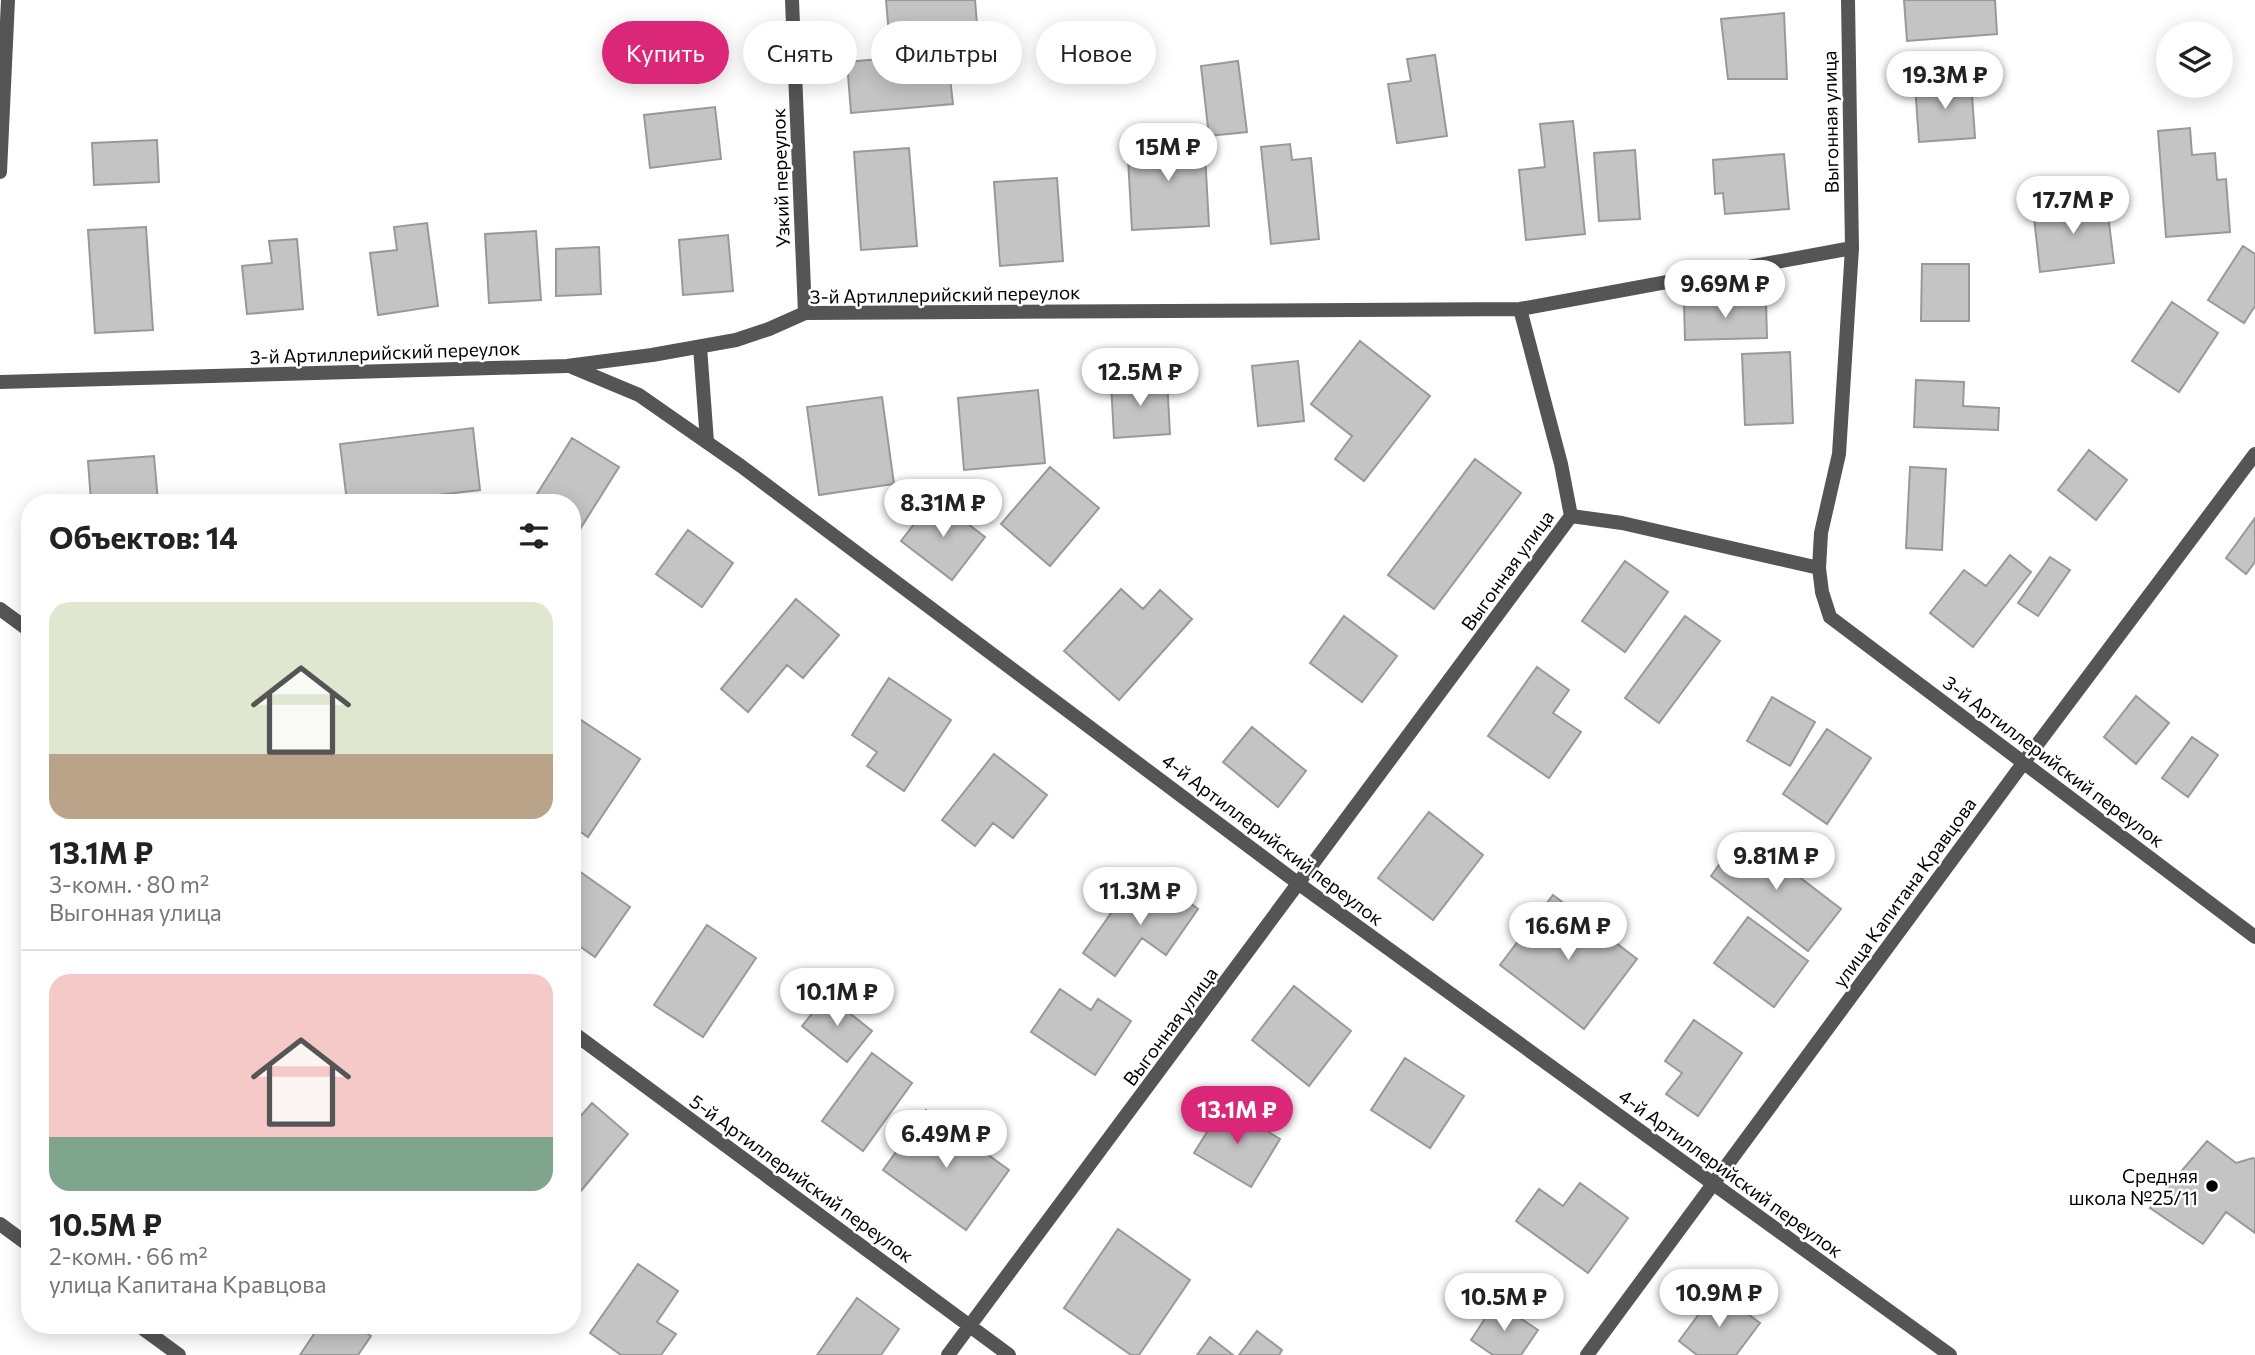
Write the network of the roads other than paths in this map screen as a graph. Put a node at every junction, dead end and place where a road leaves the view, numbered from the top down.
1 (8, 0) edge
2 (792, 0) edge
3 (1847, 0) edge
4 (0, 172) edge
5 (1852, 248) junction
6 (1520, 309) junction
7 (805, 313) junction
8 (700, 347) junction
9 (567, 366) junction
10 (0, 382) edge
11 (707, 442) junction
12 (2255, 454) edge
13 (1571, 516) junction
14 (1819, 568) junction
15 (0, 609) edge
16 (1830, 617) joint
17 (21, 624) edge
18 (2024, 762) junction
19 (1299, 884) junction
20 (2255, 937) edge
21 (581, 1039) edge
22 (1714, 1184) junction
23 (0, 1224) edge
24 (21, 1239) edge
25 (970, 1326) junction
26 (150, 1334) edge
27 (179, 1355) edge
28 (948, 1355) edge
29 (1009, 1355) edge
30 (1587, 1355) edge
31 (1950, 1355) edge

1 - 4 street
2 - 7 street, Узкий переулок
3 - 5 street, Выгонная улица
5 - 6 street, 3-й Артиллерийский переулок
5 - 14 street, Выгонная улица
6 - 7 street, 3-й Артиллерийский переулок
6 - 13 street
7 - 8 street, 3-й Артиллерийский переулок
8 - 9 street, 3-й Артиллерийский переулок
8 - 11 street
9 - 10 street, 3-й Артиллерийский переулок
9 - 11 street, 4-й Артиллерийский переулок
11 - 19 street, 4-й Артиллерийский переулок
12 - 18 street, улица Капитана Кравцова
13 - 14 street
13 - 19 street, Выгонная улица
14 - 16 street, Выгонная улица
15 - 17 street
16 - 18 street, 3-й Артиллерийский переулок
18 - 20 street, 3-й Артиллерийский переулок
18 - 22 street, улица Капитана Кравцова
19 - 22 street, 4-й Артиллерийский переулок
19 - 25 street, Выгонная улица
21 - 25 street, 5-й Артиллерийский переулок
22 - 30 street, улица Капитана Кравцова
22 - 31 street, 4-й Артиллерийский переулок
23 - 24 street
25 - 28 street, Выгонная улица
25 - 29 street, 5-й Артиллерийский переулок
26 - 27 street

